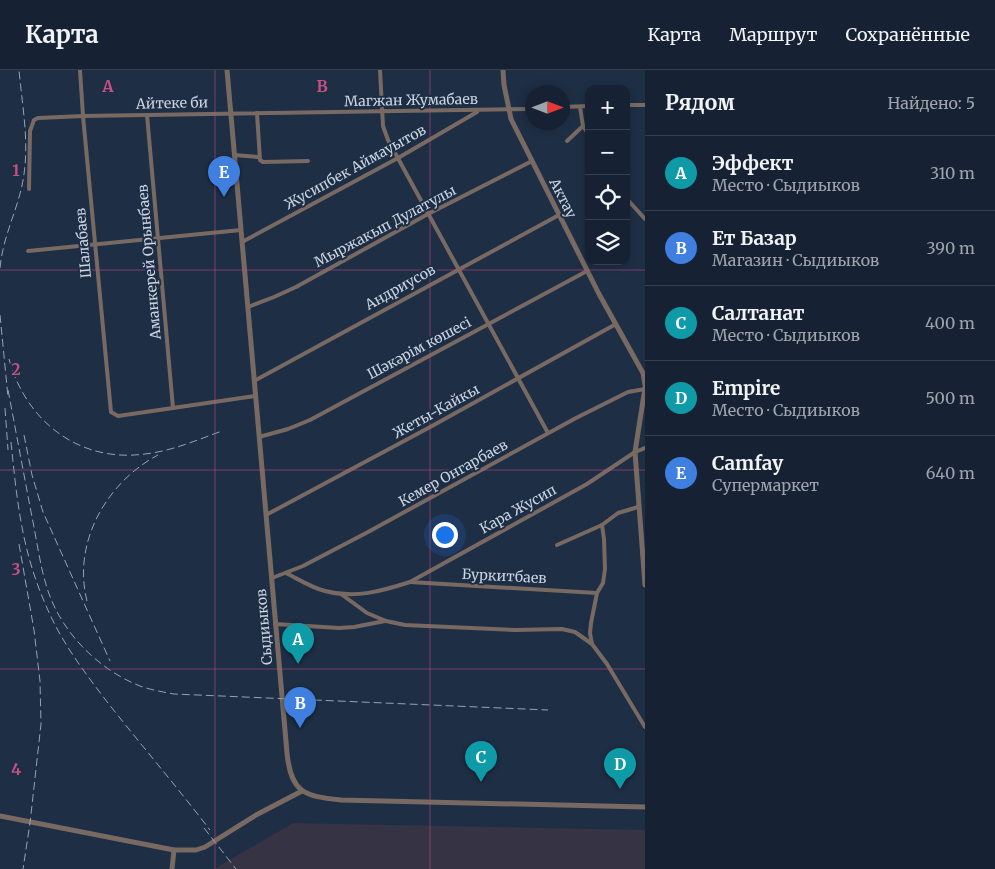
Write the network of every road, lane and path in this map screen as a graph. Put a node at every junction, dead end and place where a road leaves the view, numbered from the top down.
1 (80, 70) edge
2 (227, 70) edge
3 (380, 70) edge
4 (503, 70) edge
5 (630, 105) edge
6 (645, 105) edge
7 (585, 106) edge
8 (570, 107) edge
9 (580, 107) junction
10 (525, 109) edge
11 (479, 110) junction
12 (508, 110) junction
13 (383, 111) junction
14 (230, 113) junction
15 (257, 113) junction
16 (147, 115) junction
17 (83, 116) junction
18 (583, 126) junction
19 (586, 130) edge
20 (567, 141) dead end
21 (234, 155) junction
22 (258, 157) junction
23 (398, 158) junction
24 (308, 161) dead end
25 (532, 161) junction
26 (29, 189) dead end
27 (630, 202) edge
28 (428, 214) junction
29 (559, 215) junction
30 (645, 219) edge
31 (241, 230) junction
32 (158, 239) junction
33 (242, 242) junction
34 (95, 245) junction
35 (28, 251) dead end
36 (458, 268) junction
37 (587, 270) junction
38 (248, 307) junction
39 (488, 323) junction
40 (616, 324) junction
41 (518, 378) junction
42 (254, 381) junction
43 (645, 387) edge
44 (255, 396) junction
45 (173, 408) junction
46 (548, 434) junction
47 (258, 437) junction
48 (645, 448) edge
49 (635, 452) junction
50 (638, 507) junction
51 (266, 515) junction
52 (602, 525) junction
53 (557, 545) dead end
54 (286, 573) junction
55 (272, 578) junction
56 (410, 582) junction
57 (645, 585) edge
58 (597, 593) junction
59 (342, 594) junction
60 (386, 621) junction
61 (275, 624) junction
62 (592, 644) junction
63 (645, 727) edge
64 (302, 791) junction
65 (645, 807) edge
66 (0, 816) edge
67 (174, 850) junction
68 (172, 869) edge

1 - 17 street, Шалабаев
2 - 14 street, Сыдиыков
3 - 13 street
4 - 12 street, Актау
5 - 6 street
7 - 9 street
8 - 9 street
9 - 18 street
10 - 12 street, Магжан Жумабаев
11 - 12 street, Магжан Жумабаев
11 - 13 street, Магжан Жумабаев
11 - 23 street, Жусипбек Аймауытов
12 - 25 street, Актау
13 - 15 street, Магжан Жумабаев
13 - 23 street
14 - 15 street, Магжан Жумабаев
14 - 16 street, Айтеке би
14 - 21 street, Сыдиыков
15 - 22 street
16 - 17 street, Айтеке би
16 - 32 street, Аманкерей Орынбаев
17 - 26 street, Айтеке би
17 - 34 street, Шалабаев
18 - 19 street
18 - 20 street
21 - 22 street
21 - 31 street, Сыдиыков
22 - 24 street
23 - 28 street
23 - 33 street, Жусипбек Аймауытов
25 - 28 street, Мыржакып Дулатулы
25 - 29 street, Актау
27 - 30 street
28 - 36 street
28 - 38 street, Мыржакып Дулатулы
29 - 36 street, Андриусов
29 - 37 street, Актау
31 - 32 street
31 - 33 street, Сыдиыков
32 - 34 street
32 - 45 street, Аманкерей Орынбаев
33 - 38 street, Сыдиыков
34 - 35 street
34 - 45 street, Шалабаев
36 - 39 street
36 - 42 street, Андриусов
37 - 39 street, Шәкәрім көшесі
37 - 40 street, Актау
38 - 42 street, Сыдиыков
39 - 41 street
39 - 47 street, Шәкәрім көшесі
40 - 41 street, Жеты-Кайкы
40 - 43 street, Актау
41 - 46 street
41 - 51 street, Жеты-Кайкы
42 - 44 street, Сыдиыков
43 - 46 street, Кемер Онгарбаев
43 - 49 street, Актау
44 - 45 street
44 - 47 street, Сыдиыков
46 - 54 street, Кемер Онгарбаев
47 - 51 street, Сыдиыков
48 - 49 street, Кара Жусип
49 - 50 street, Актау
49 - 56 street, Кара Жусип
50 - 52 street
50 - 57 street, Актау
51 - 55 street, Сыдиыков
52 - 53 street
52 - 58 street
54 - 55 street, Кемер Онгарбаев
54 - 59 street, Кара Жусип
55 - 61 street, Сыдиыков
56 - 58 street, Буркитбаев
56 - 59 street, Кара Жусип
58 - 62 street
59 - 60 street
60 - 61 street
60 - 62 street
61 - 64 street, Сыдиыков
62 - 63 street
64 - 65 street
64 - 67 street
66 - 67 street
67 - 68 street

